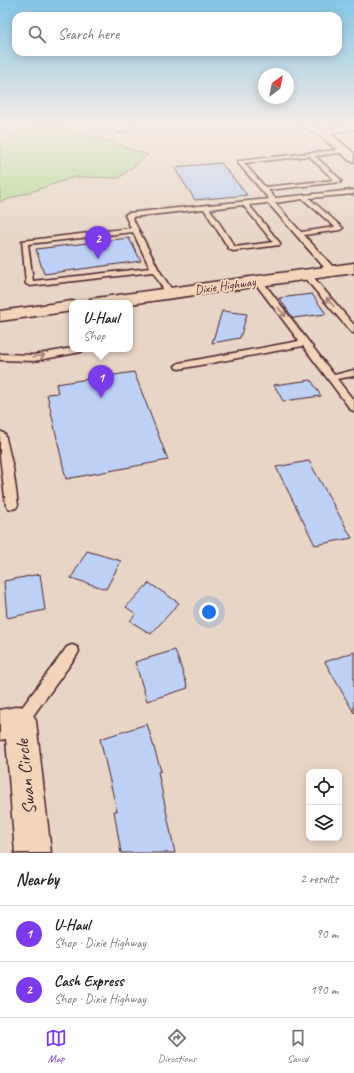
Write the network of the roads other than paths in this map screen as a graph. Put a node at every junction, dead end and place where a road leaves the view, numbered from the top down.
1 (242, 165) edge
2 (322, 165) edge
3 (264, 189) junction
4 (354, 192) edge
5 (305, 198) junction
6 (272, 201) junction
7 (245, 204) junction
8 (206, 207) junction
9 (135, 230) junction
10 (299, 234) junction
11 (354, 268) edge
12 (155, 270) junction
13 (332, 271) junction
14 (306, 274) junction
15 (258, 281) junction
16 (170, 293) junction
17 (118, 300) edge
18 (69, 306) edge
19 (0, 316) edge
20 (354, 330) edge
21 (305, 343) junction
22 (69, 351) edge
23 (0, 357) edge
24 (179, 366) dead end
25 (354, 373) edge
26 (331, 378) junction
27 (354, 408) edge
28 (0, 434) edge
29 (12, 505) dead end
30 (72, 651) dead end
31 (10, 723) edge
32 (33, 853) edge

1 - 3 lane
2 - 3 lane
3 - 6 lane
4 - 5 lane
5 - 6 lane
5 - 10 lane
6 - 7 lane
6 - 10 lane
7 - 8 lane
7 - 8 lane
8 - 9 lane
9 - 12 lane
9 - 12 lane
10 - 13 lane
11 - 13 main road, Dixie Highway
12 - 16 lane
13 - 14 main road, Dixie Highway
14 - 15 main road, Dixie Highway
20 -> 14 lane
15 - 16 main road, Dixie Highway
15 -> 21 lane
16 - 17 main road, Dixie Highway
18 - 19 main road
21 - 24 lane
21 - 26 lane
23 -> 22 lane
25 - 26 lane
26 - 27 lane
28 - 29 lane
30 - 31 lane
31 - 32 street, Swan Circle

